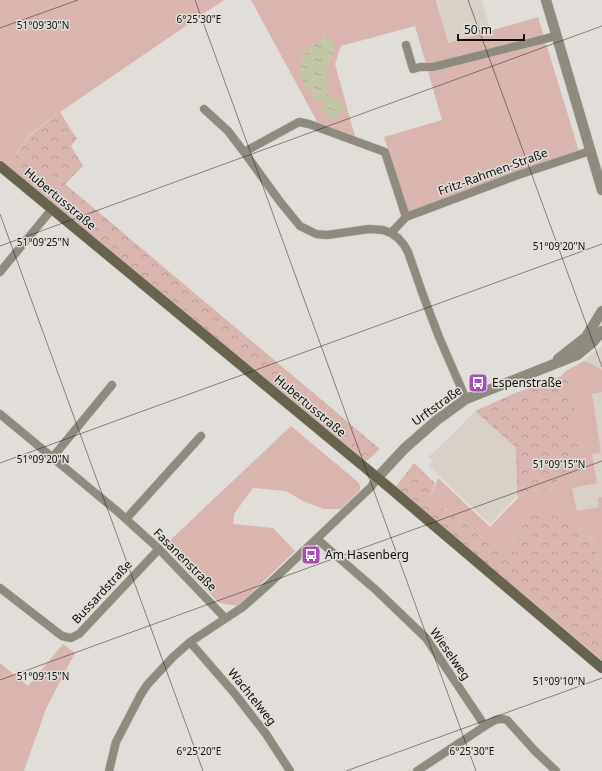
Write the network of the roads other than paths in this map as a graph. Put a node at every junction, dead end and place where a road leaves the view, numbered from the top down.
1 (546, 0) edge
2 (556, 36) junction
3 (406, 45) dead end
4 (204, 109) dead end
5 (590, 150) junction
6 (244, 152) junction
7 (0, 166) edge
8 (602, 190) edge
9 (52, 209) junction
10 (406, 217) junction
11 (391, 233) junction
12 (0, 271) edge
13 (602, 311) edge
14 (602, 331) edge
15 (549, 366) junction
16 (112, 385) dead end
17 (466, 399) junction
18 (0, 414) edge
19 (201, 436) dead end
20 (52, 458) junction
21 (377, 478) junction
22 (126, 519) junction
23 (317, 539) junction
24 (158, 549) junction
25 (0, 588) edge
26 (225, 618) junction
27 (190, 642) junction
28 (602, 668) edge
29 (485, 726) junction
30 (109, 771) edge
31 (290, 771) edge
32 (417, 771) edge
33 (556, 771) edge

1 - 2 street
2 - 3 street
2 - 5 street
4 - 6 street
5 - 8 street
5 - 10 street, Fritz-Rahmen-Straße
6 - 10 street
6 - 11 street
7 - 9 main road, Hubertusstraße
9 - 12 street
9 - 21 main road, Hubertusstraße
10 - 11 street, Fritz-Rahmen-Straße
11 - 17 street
13 - 15 street, Urftstraße
14 - 15 street, Urftstraße
15 - 17 street, Urftstraße
16 - 20 street
17 - 21 street, Urftstraße
18 - 20 street, Fasanenstraße
19 - 22 street
20 - 22 street, Fasanenstraße
21 - 23 street
21 - 28 main road, Hubertusstraße
22 - 24 street, Fasanenstraße
23 - 26 street
23 - 29 street, Wieselweg
24 - 25 street, Bussardstraße
24 - 26 street, Fasanenstraße
26 - 27 street
27 - 30 street
27 - 31 street, Wachtelweg
29 - 32 street
29 - 33 street

